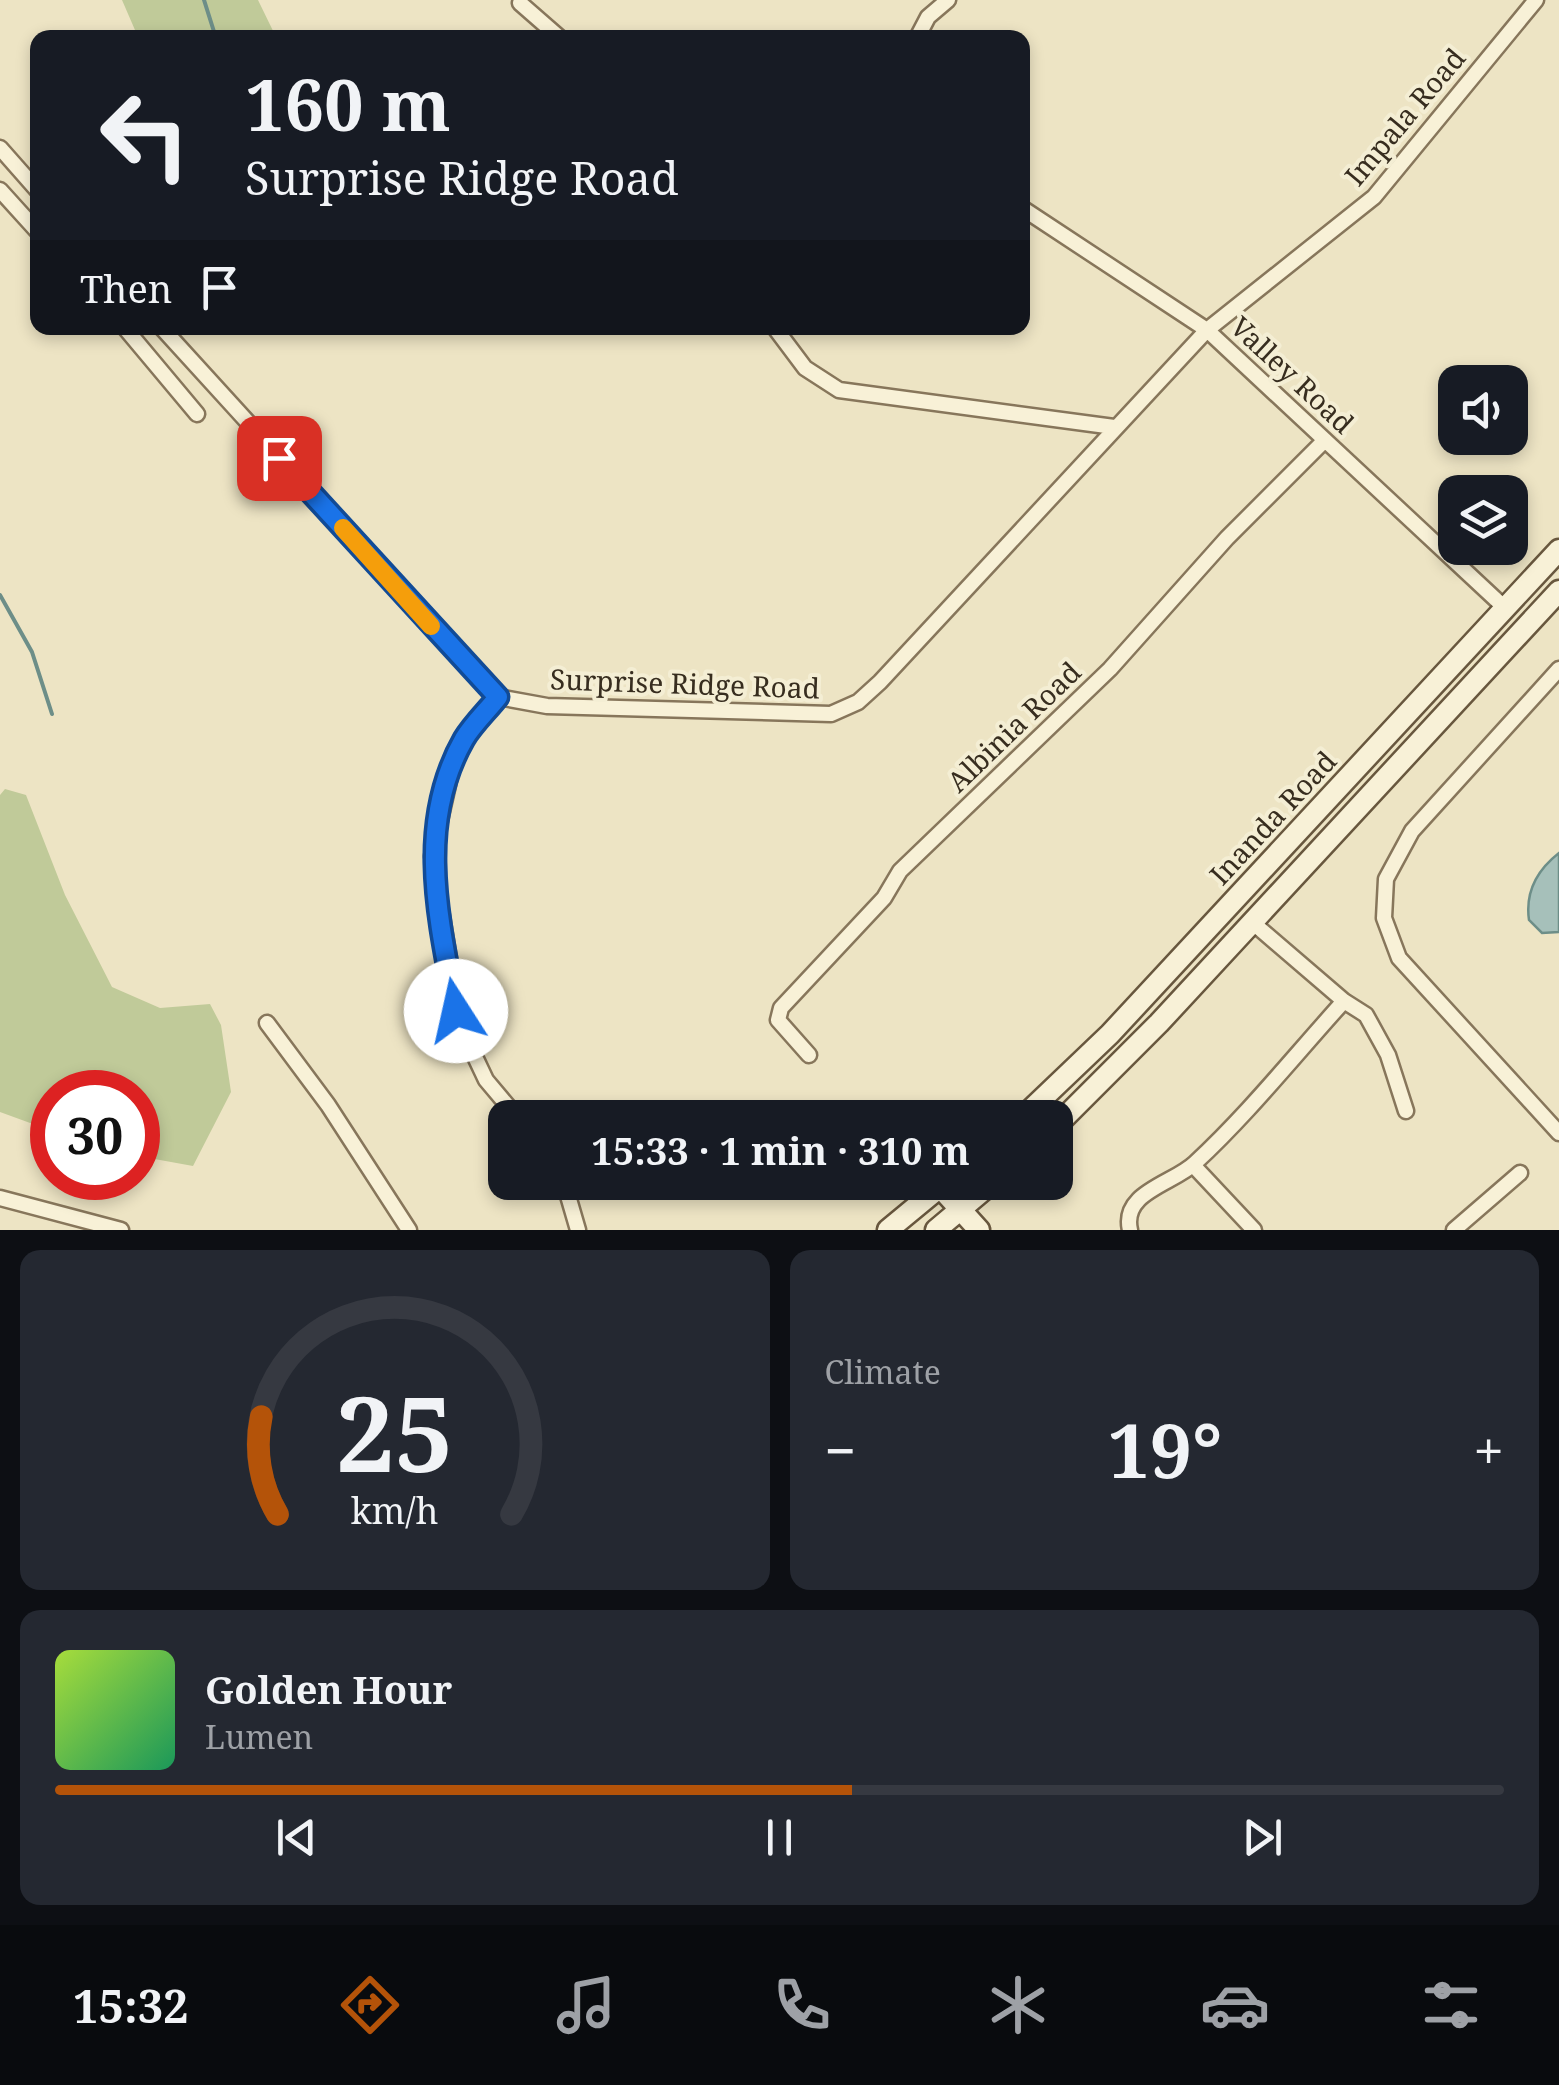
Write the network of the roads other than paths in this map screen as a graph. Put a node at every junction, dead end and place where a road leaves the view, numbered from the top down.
1 (948, 0) edge
2 (1536, 0) edge
3 (520, 3) dead end
4 (551, 30) edge
5 (921, 30) edge
6 (0, 148) edge
7 (30, 181) edge
8 (0, 190) edge
9 (1030, 213) edge
10 (30, 223) edge
11 (1207, 330) junction
12 (131, 335) edge
13 (168, 335) edge
14 (780, 335) edge
15 (198, 414) dead end
16 (1114, 427) junction
17 (1325, 440) junction
18 (1559, 550) edge
19 (1559, 592) edge
20 (1505, 608) junction
21 (1559, 670) edge
22 (498, 697) junction
23 (1252, 922) junction
24 (1344, 1001) junction
25 (268, 1024) dead end
26 (809, 1055) dead end
27 (1064, 1080) junction
28 (1092, 1092) junction
29 (503, 1100) edge
30 (1042, 1100) edge
31 (1073, 1110) edge
32 (1406, 1111) dead end
33 (1559, 1133) edge
34 (1192, 1166) junction
35 (1520, 1174) dead end
36 (0, 1198) edge
37 (569, 1200) edge
38 (925, 1200) edge
39 (954, 1200) edge
40 (972, 1200) edge
41 (961, 1210) junction
42 (120, 1230) edge
43 (410, 1230) edge
44 (578, 1230) edge
45 (888, 1230) edge
46 (936, 1230) edge
47 (979, 1230) edge
48 (1130, 1230) edge
49 (1254, 1230) edge
50 (1454, 1230) edge

1 - 5 street
2 - 11 street, Impala Road
3 - 4 street
6 - 7 street
8 - 10 street
9 - 11 street, Valley Road
11 - 16 street, Surprise Ridge Road
11 - 17 street, Valley Road
12 - 15 street
13 - 22 street
14 - 16 street
16 - 22 street, Surprise Ridge Road
17 - 20 street, Valley Road
17 - 26 street, Albinia Road
18 - 20 main road, Inanda Road
19 - 23 main road, Inanda Road
20 - 27 main road, Inanda Road
21 - 33 street
22 - 29 street
23 - 24 street
23 - 28 main road, Inanda Road
24 - 32 street
24 - 34 street
25 - 43 street
27 - 28 main road
27 - 30 main road, Inanda Road
28 - 31 main road, Inanda Road
34 - 48 street
34 - 49 street
35 - 50 street
36 - 42 street
37 - 44 street
38 - 45 main road
39 - 41 main road
40 - 41 main road
41 - 46 main road
41 - 47 main road

